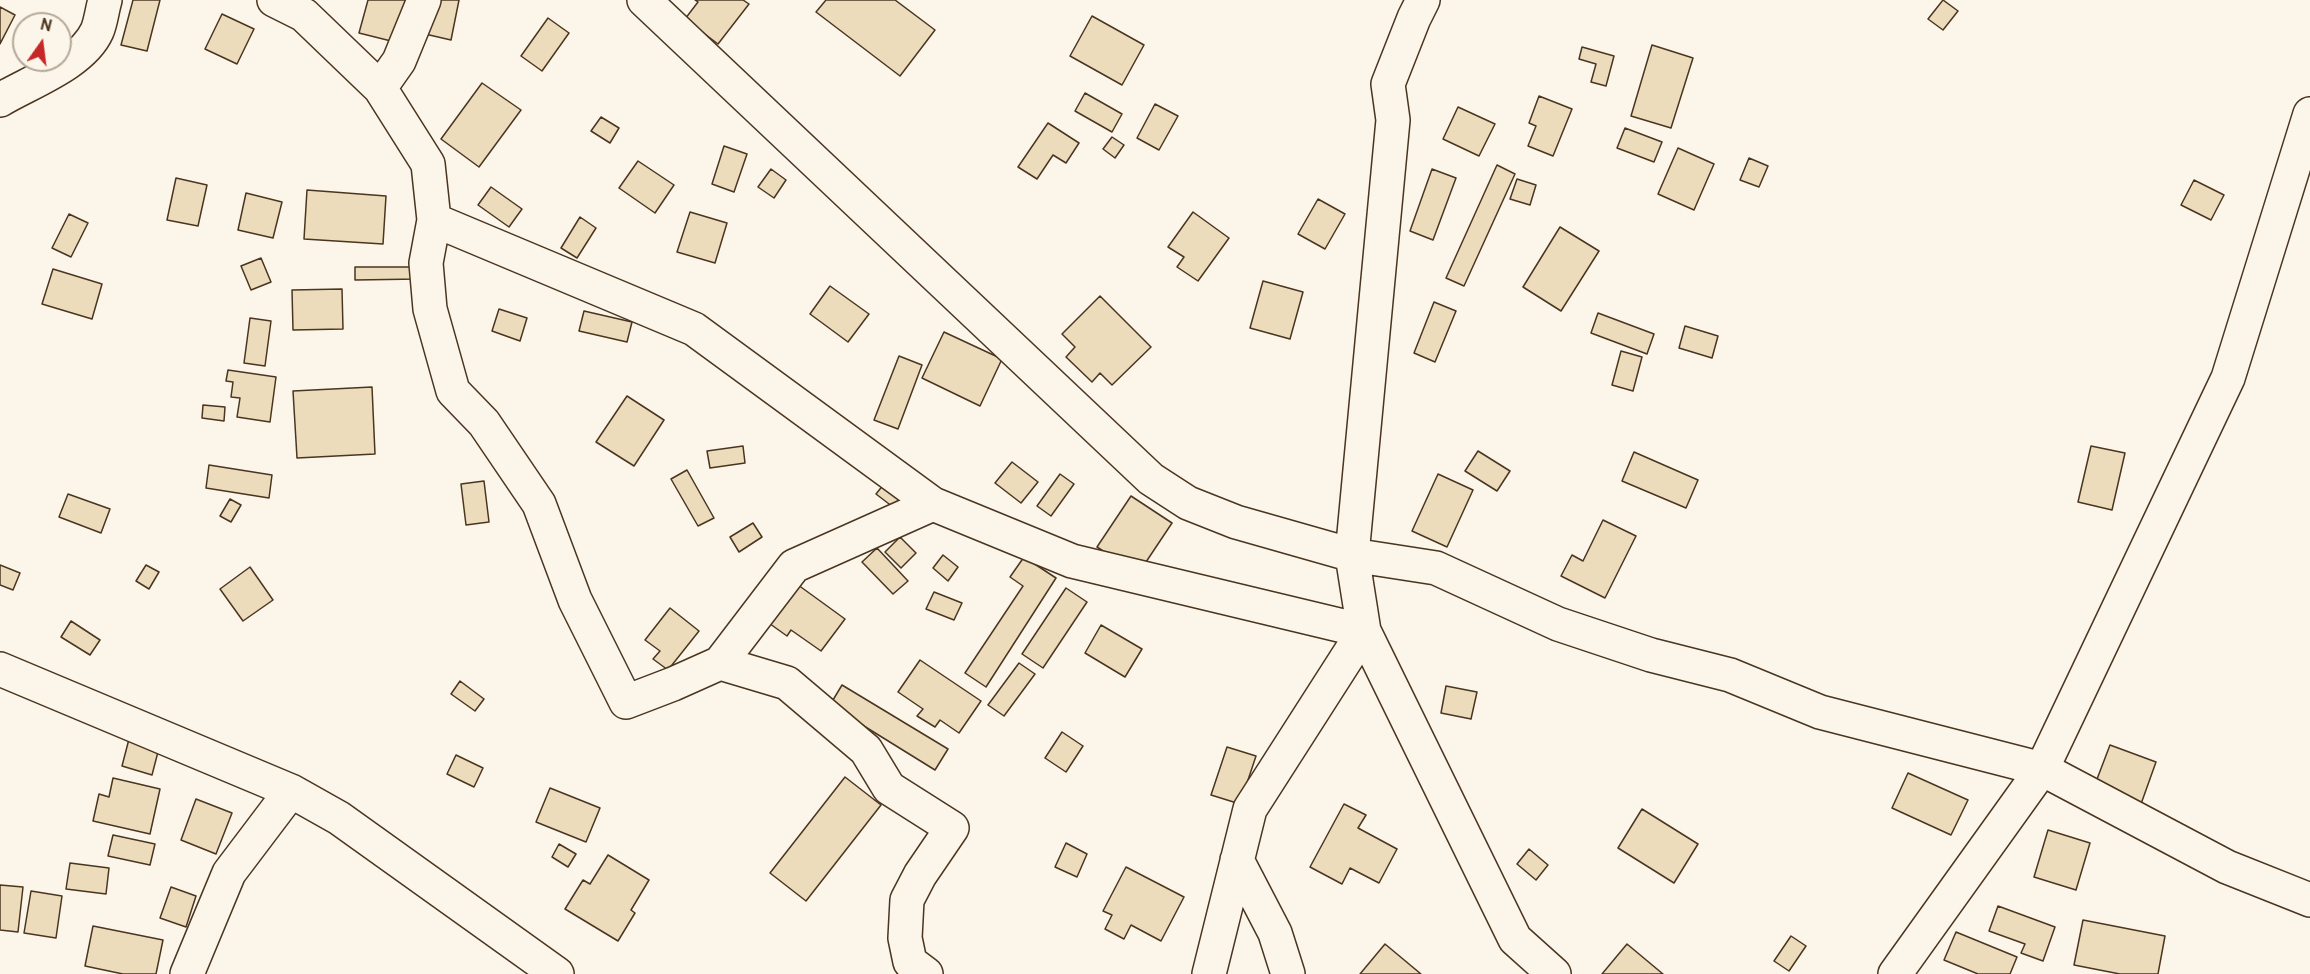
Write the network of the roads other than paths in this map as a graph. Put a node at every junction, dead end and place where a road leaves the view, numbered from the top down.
1 (105, 0) edge
2 (274, 0) edge
3 (424, 0) edge
4 (644, 0) edge
5 (1423, 0) edge
6 (380, 88) junction
7 (0, 100) edge
8 (2310, 114) edge
9 (434, 220) junction
10 (933, 504) junction
11 (1352, 555) junction
12 (1364, 631) junction
13 (720, 663) junction
14 (0, 669) edge
15 (2042, 769) junction
16 (291, 790) junction
17 (1237, 860) junction
18 (2310, 900) edge
19 (187, 974) edge
20 (557, 974) edge
21 (926, 974) edge
22 (1209, 974) edge
23 (1288, 974) edge
24 (1554, 974) edge
25 (1895, 974) edge

1 - 7 street
2 - 6 street
3 - 6 street
4 - 11 street
5 - 11 street
6 - 9 street
8 - 15 street
9 - 10 street
9 - 13 street
10 - 12 street
10 - 13 street
11 - 12 street
11 - 15 street
12 - 17 street
12 - 24 street
13 - 21 street
14 - 16 street
15 - 18 street
15 - 25 street
16 - 19 street
16 - 20 street
17 - 22 street
17 - 23 street

